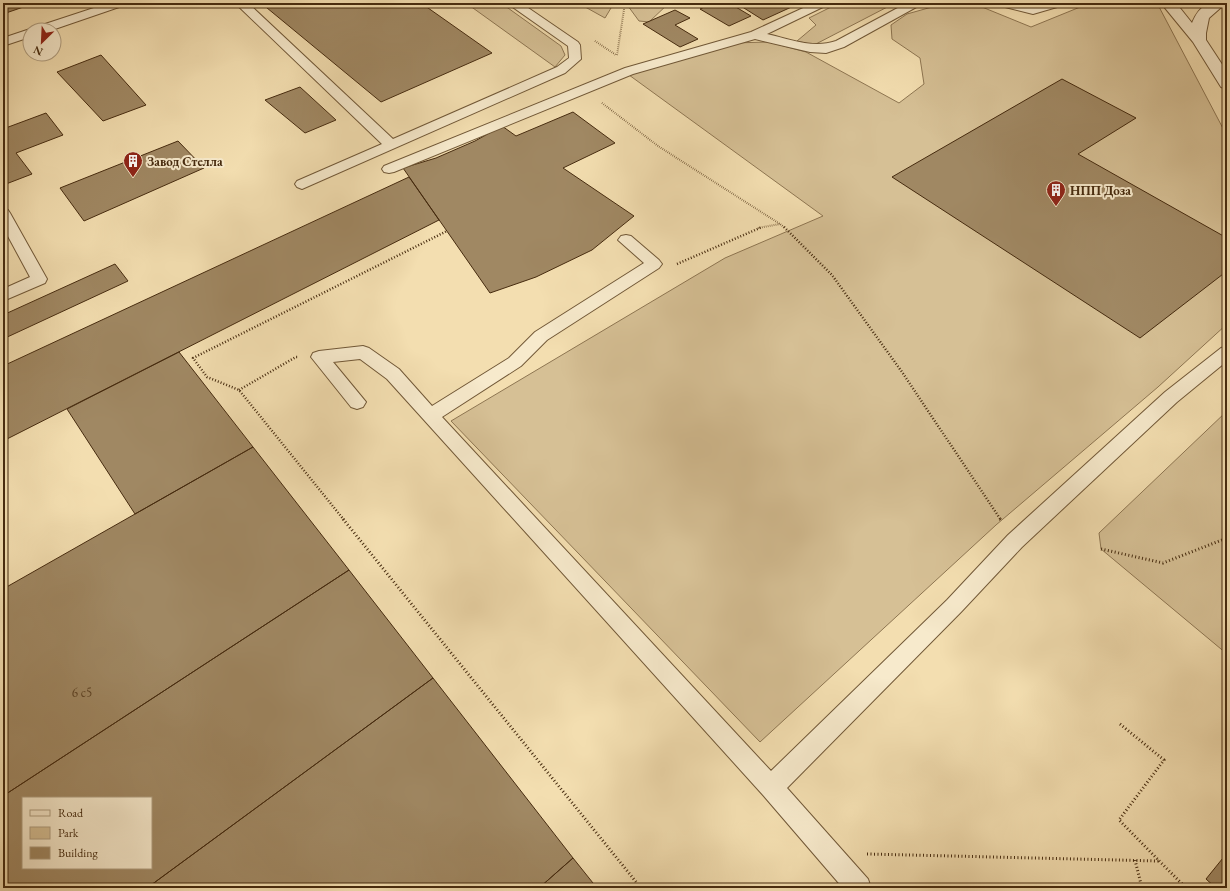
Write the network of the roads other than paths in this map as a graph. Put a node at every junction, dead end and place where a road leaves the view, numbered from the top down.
1 (121, 3) edge
2 (241, 3) edge
3 (512, 3) edge
4 (823, 3) edge
5 (916, 3) edge
6 (1001, 3) edge
7 (1060, 3) edge
8 (1168, 3) edge
9 (1219, 3) edge
10 (62, 23) edge
11 (755, 35) junction
12 (22, 36) edge
13 (1199, 40) junction
14 (3, 42) edge
15 (1227, 84) edge
16 (391, 145) junction
17 (389, 169) dead end
18 (302, 184) dead end
19 (3, 213) edge
20 (626, 240) dead end
21 (3, 295) edge
22 (1227, 352) edge
23 (357, 402) dead end
24 (430, 416) junction
25 (771, 787) junction
26 (859, 888) edge

1 - 10 lane
2 - 16 lane
3 - 16 lane
4 - 11 lane
5 - 11 lane
6 - 7 lane
8 - 13 street
9 - 13 street
11 - 17 lane
12 - 14 lane
13 - 15 street
16 - 18 lane
19 - 21 lane
20 - 24 lane
22 - 25 lane
23 - 24 lane
24 - 25 lane
25 - 26 lane

